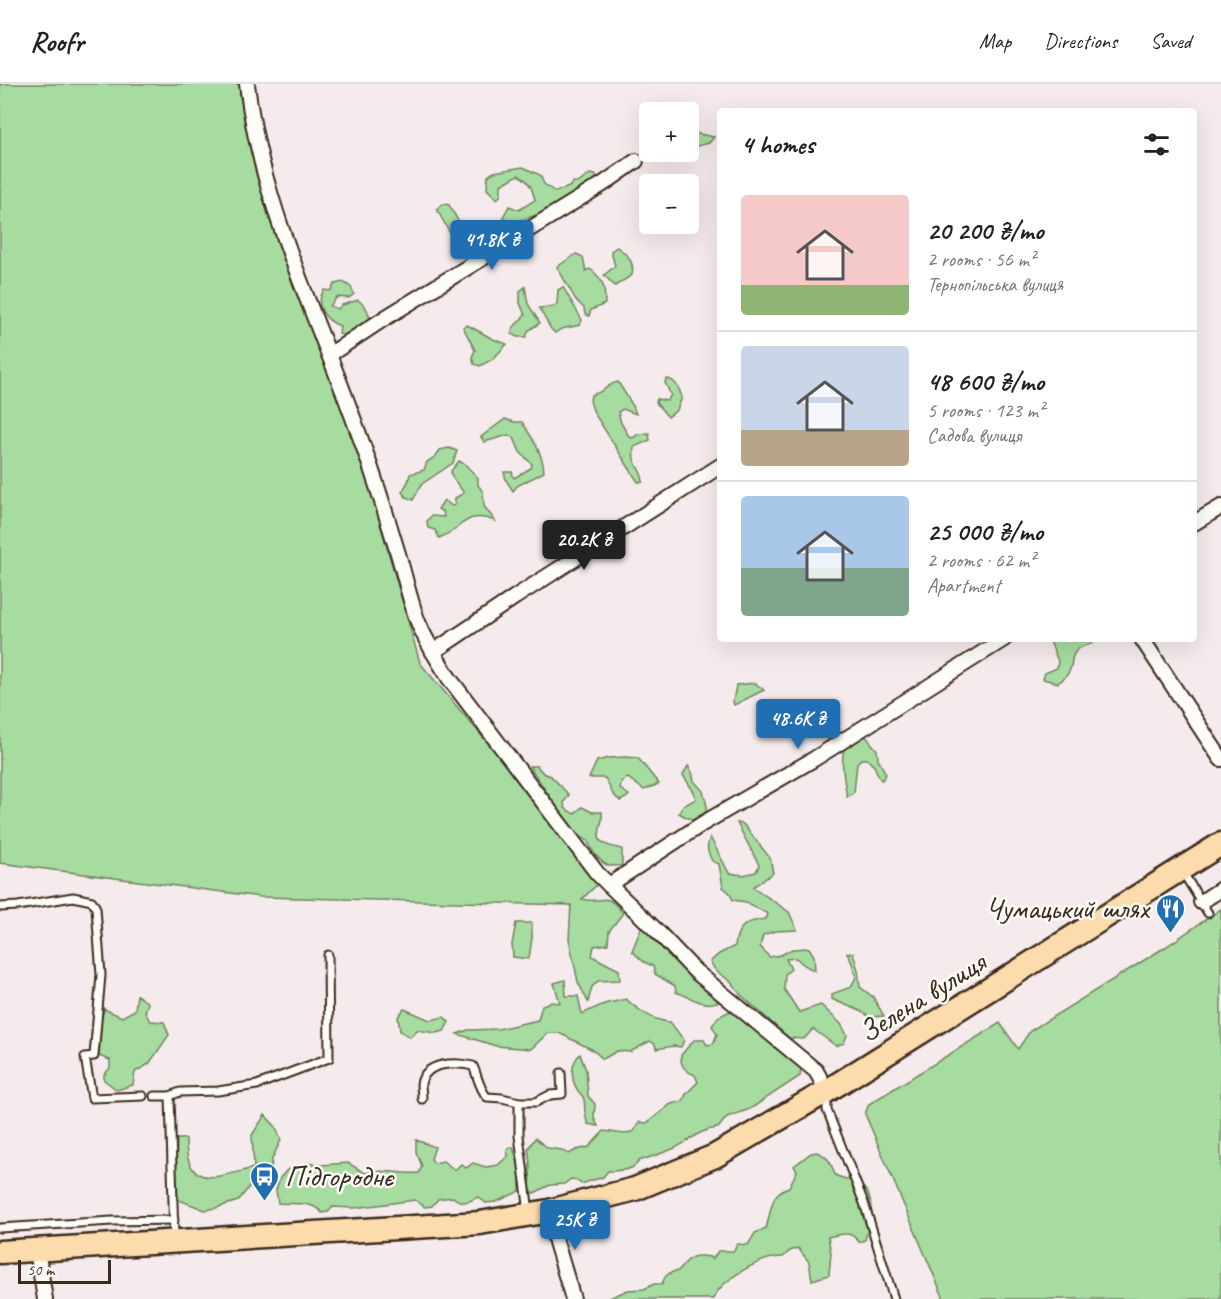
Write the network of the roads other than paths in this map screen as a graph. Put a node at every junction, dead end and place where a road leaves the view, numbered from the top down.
1 (247, 84) edge
2 (636, 161) dead end
3 (329, 355) junction
4 (717, 468) edge
5 (1221, 507) edge
6 (1197, 521) edge
7 (999, 642) edge
8 (1144, 642) edge
9 (433, 652) junction
10 (1221, 759) edge
11 (1221, 844) edge
12 (1181, 869) junction
13 (609, 885) junction
14 (1221, 889) edge
15 (0, 907) edge
16 (1205, 908) joint
17 (328, 955) dead end
18 (561, 1073) dead end
19 (827, 1091) junction
20 (143, 1096) dead end
21 (154, 1096) dead end
22 (170, 1096) junction
23 (422, 1099) dead end
24 (519, 1102) junction
25 (539, 1213) junction
26 (0, 1228) edge
27 (174, 1230) junction
28 (37, 1250) junction
29 (0, 1252) edge
30 (45, 1299) edge
31 (573, 1299) edge
32 (894, 1299) edge

1 - 3 street
2 - 3 street
3 - 9 street
4 - 9 street
5 - 6 street
7 - 13 street
8 - 10 street
9 - 13 street
11 - 12 highway, Зелена вулиця
12 - 16 lane
12 - 19 highway, Зелена вулиця
13 - 19 street
14 - 16 street
15 - 20 lane
17 - 22 lane
18 - 24 lane
19 - 25 highway, Зелена вулиця
19 - 32 lane
21 - 22 lane
22 - 27 lane
23 - 24 lane
24 - 25 lane
25 - 27 highway, Зелена вулиця
25 - 31 street
26 - 27 lane
27 - 28 highway, Зелена вулиця
28 - 29 highway, Зелена вулиця
28 - 30 street

